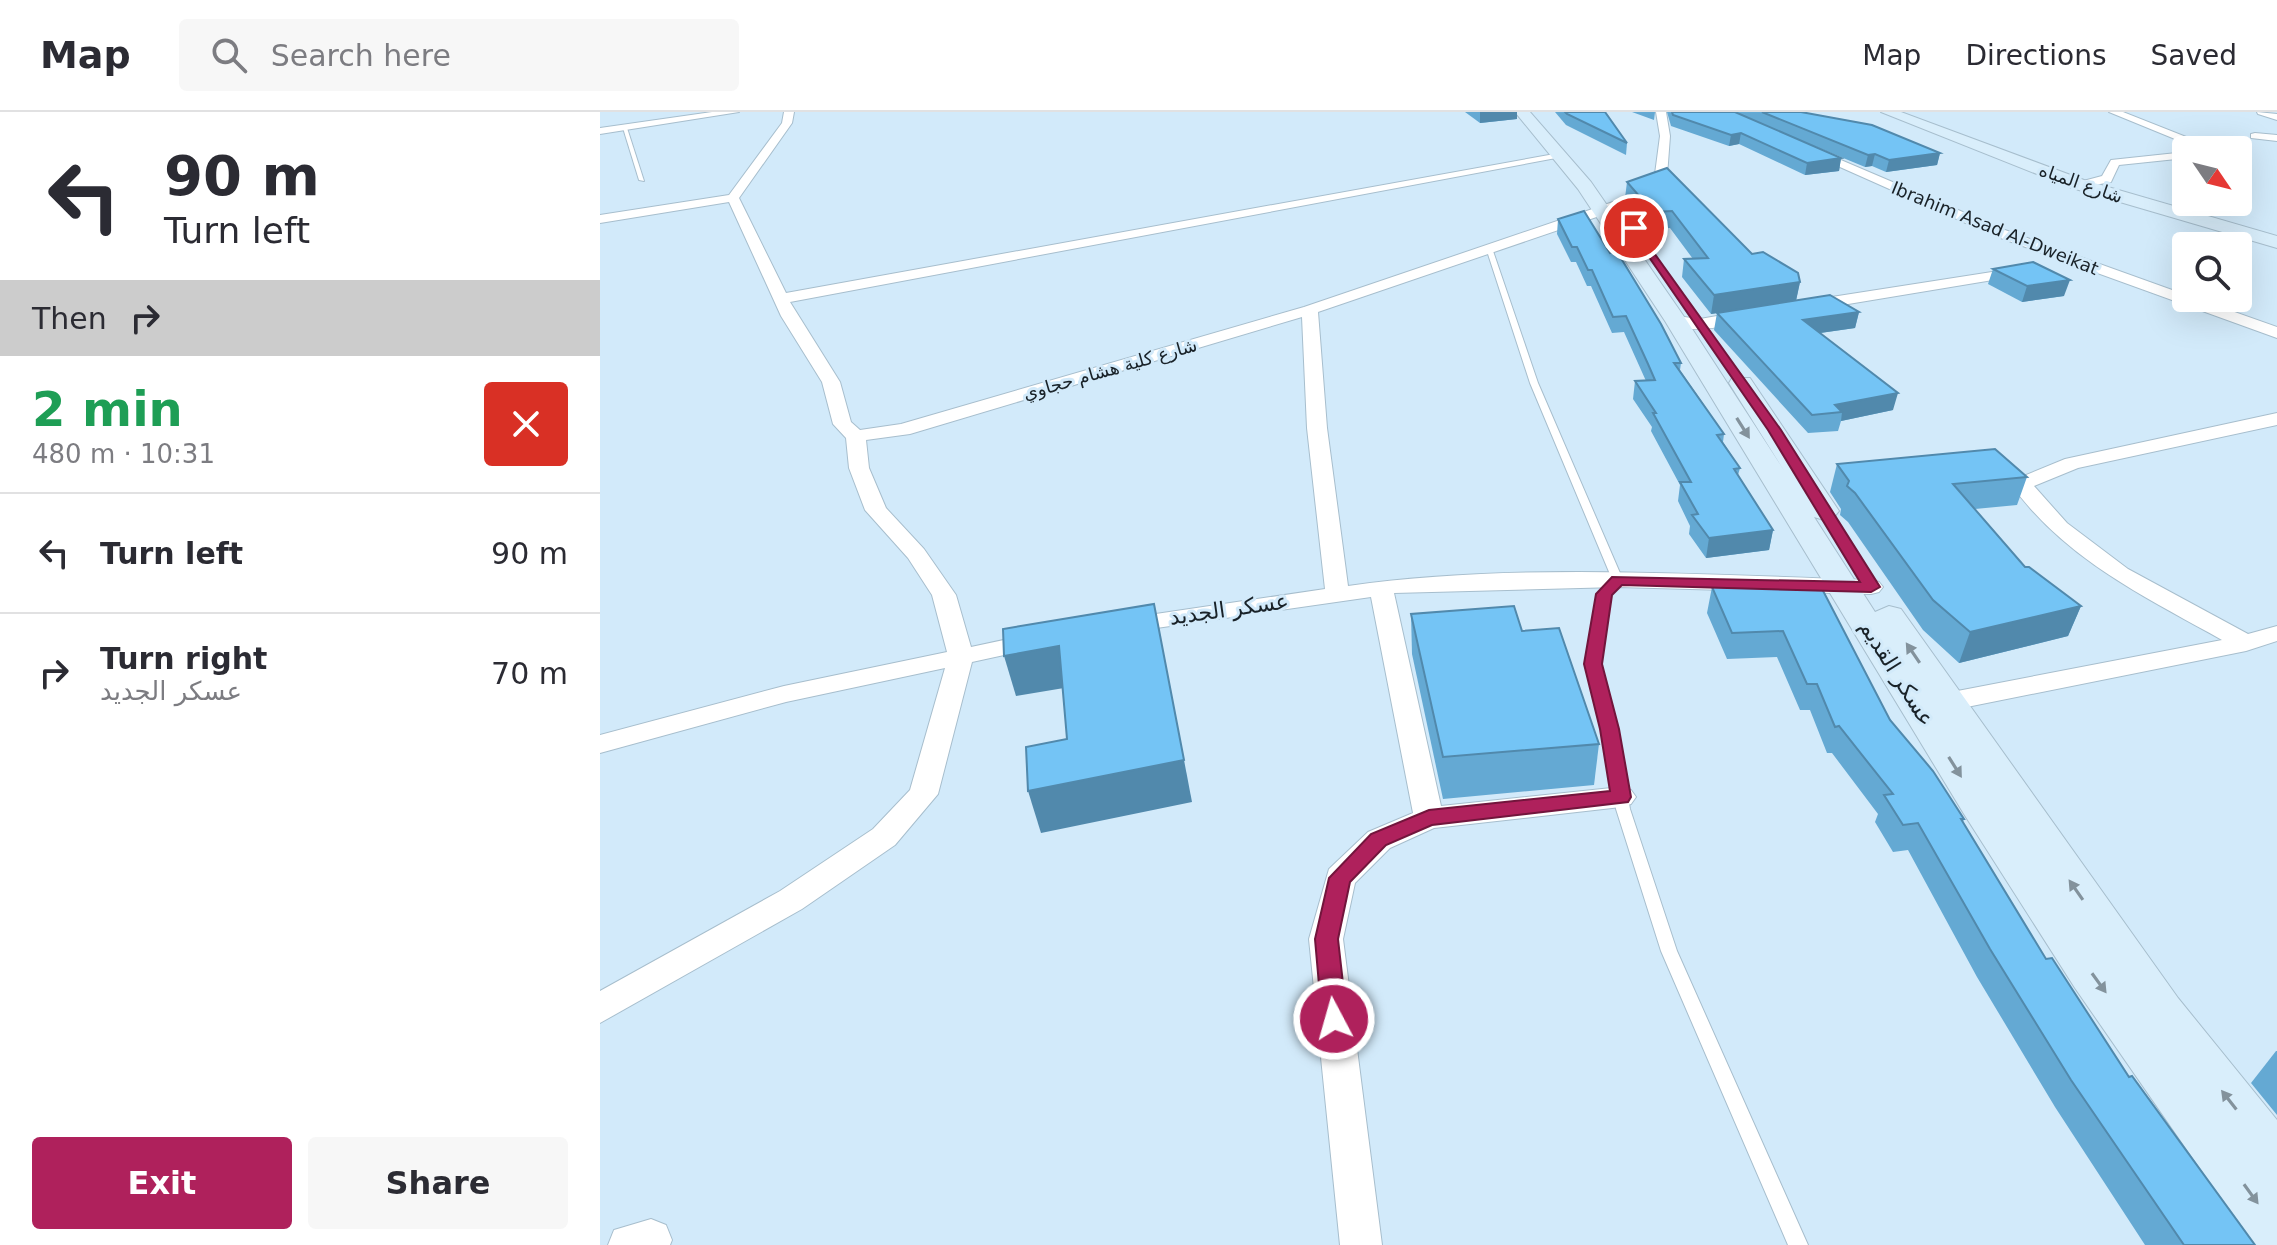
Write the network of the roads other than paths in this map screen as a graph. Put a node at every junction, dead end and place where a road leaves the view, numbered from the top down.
1 (734, 112) edge
2 (789, 112) edge
3 (1522, 112) edge
4 (1539, 112) edge
5 (1661, 112) edge
6 (1888, 112) edge
7 (2114, 112) edge
8 (2262, 112) edge
9 (2277, 117) edge
10 (625, 128) junction
11 (600, 131) edge
12 (2177, 136) edge
13 (2255, 136) dead end
14 (2277, 138) edge
15 (1801, 146) edge
16 (1556, 155) junction
17 (2172, 156) edge
18 (642, 180) dead end
19 (2078, 184) junction
20 (733, 198) junction
21 (1607, 203) junction
22 (600, 219) edge
23 (2277, 242) edge
24 (1490, 251) junction
25 (2078, 262) junction
26 (781, 299) junction
27 (1794, 308) edge
28 (1310, 310) junction
29 (1763, 313) edge
30 (1688, 322) junction
31 (2277, 333) edge
32 (2277, 419) edge
33 (856, 436) junction
34 (1618, 580) junction
35 (1857, 587) junction
36 (1381, 588) junction
37 (1337, 594) junction
38 (1098, 630) edge
39 (2277, 633) edge
40 (1053, 638) edge
41 (2246, 643) junction
42 (961, 655) junction
43 (1947, 702) junction
44 (600, 744) edge
45 (1621, 797) junction
46 (1429, 818) junction
47 (600, 1008) edge
48 (2277, 1162) edge
49 (2277, 1231) edge
50 (629, 1245) edge
51 (649, 1245) edge
52 (1361, 1245) edge
53 (1798, 1245) edge

1 - 10 street
2 - 20 street
3 - 16 street, عسكر القديم
4 - 21 street, عسكر القديم
5 - 21 street, شارع كلية هشام حجاوي
6 - 19 street, شارع المياه
7 - 12 street
8 - 9 street
10 - 11 street
10 - 18 lane
13 - 14 street
15 - 25 street, Ibrahim Asad Al-Dweikat
16 - 21 street, عسكر القديم
16 - 26 street
17 - 19 street
19 - 23 street, شارع المياه
20 - 22 street
20 - 26 street
21 - 24 street, شارع كلية هشام حجاوي
21 - 30 street, عسكر القديم
24 - 28 street, شارع كلية هشام حجاوي
24 - 34 lane
25 - 27 street
25 - 31 street, Ibrahim Asad Al-Dweikat
26 - 33 street
28 - 33 street, شارع كلية هشام حجاوي
28 - 37 street
29 - 30 street
30 - 35 street, عسكر القديم
32 - 41 street
33 - 42 street
34 - 35 street, عسكر الجديد
34 - 36 street, عسكر الجديد
34 - 45 lane
43 -> 35 street, عسكر القديم
35 -> 49 street, عسكر القديم
36 - 37 street, عسكر الجديد
36 - 46 street
37 - 38 street, عسكر الجديد
39 - 41 street
40 - 42 street
41 - 43 street
42 - 44 street
42 - 47 street
48 -> 43 street, عسكر القديم
45 - 46 street
45 - 53 lane
46 - 52 street
50 - 51 street

